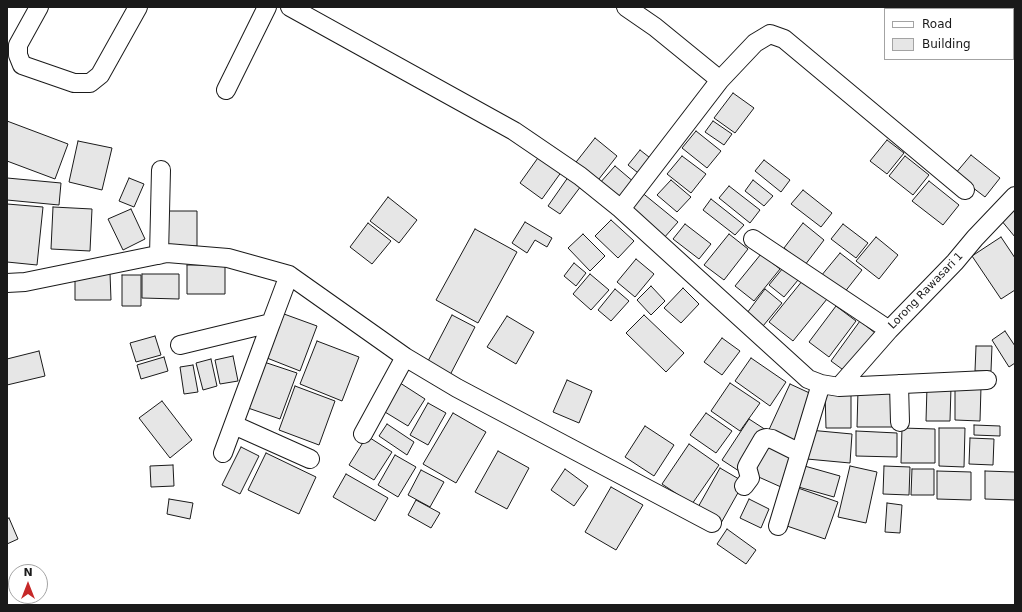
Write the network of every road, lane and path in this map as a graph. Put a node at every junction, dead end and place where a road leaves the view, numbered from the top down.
1 (39, 7) edge
2 (138, 7) edge
3 (267, 7) edge
4 (290, 7) edge
5 (626, 7) edge
6 (720, 80) junction
7 (226, 90) dead end
8 (161, 170) dead end
9 (965, 190) dead end
10 (1015, 196) edge
11 (621, 209) junction
12 (753, 239) dead end
13 (159, 254) junction
14 (289, 275) junction
15 (7, 283) edge
16 (271, 323) junction
17 (889, 330) junction
18 (180, 345) dead end
19 (405, 357) junction
20 (987, 380) dead end
21 (822, 384) junction
22 (899, 384) junction
23 (839, 387) junction
24 (900, 422) dead end
25 (234, 425) junction
26 (364, 434) dead end
27 (223, 453) dead end
28 (800, 453) junction
29 (310, 459) dead end
30 (744, 486) dead end
31 (712, 523) dead end
32 (778, 526) dead end

1 - 2 street
3 - 7 street
4 - 11 street
5 - 6 street
6 - 9 street
6 - 11 street
8 - 13 street
10 - 17 street, Lorong Rawasari 1
11 - 21 street
12 - 17 street
13 - 14 street
13 - 15 street
14 - 16 street
14 - 19 street
16 - 18 street
16 - 25 street
17 - 23 street, Lorong Rawasari 1
19 - 26 street
19 - 31 street
20 - 22 street
21 - 23 street
21 - 28 street
22 - 23 street
22 - 24 street
25 - 27 street
25 - 29 street
28 - 30 street
28 - 32 street

